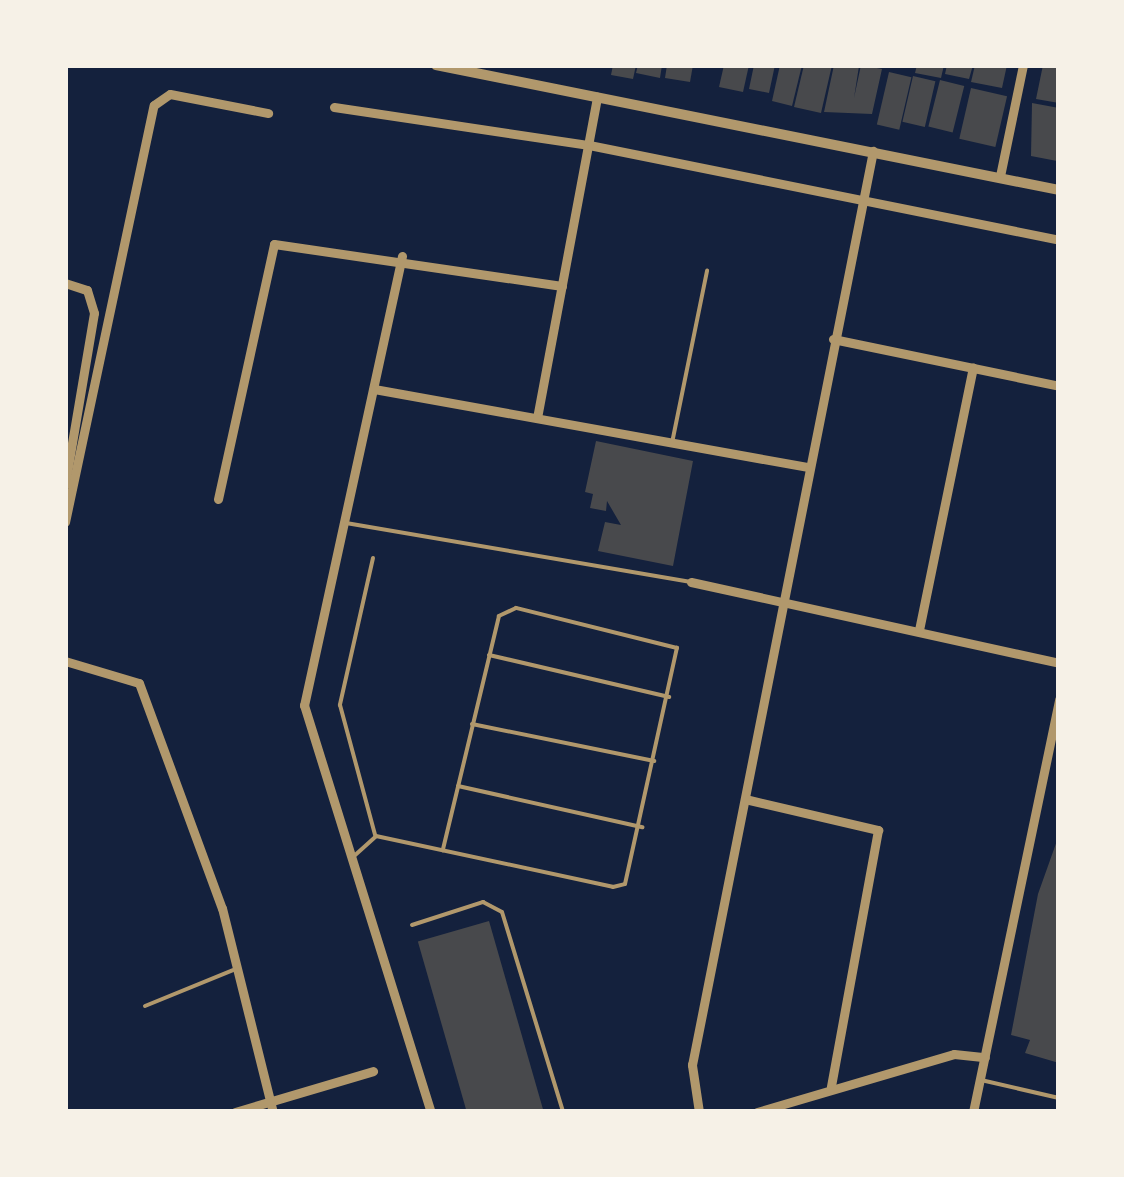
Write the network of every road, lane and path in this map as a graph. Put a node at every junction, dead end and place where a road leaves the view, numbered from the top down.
1 (436, 65) edge
2 (1022, 65) edge
3 (597, 96) junction
4 (334, 107) dead end
5 (268, 113) dead end
6 (590, 145) junction
7 (873, 151) junction
8 (1000, 176) junction
9 (1059, 190) edge
10 (863, 198) junction
11 (1059, 240) edge
12 (402, 256) junction
13 (708, 271) dead end
14 (65, 283) edge
15 (562, 286) junction
16 (834, 339) junction
17 (973, 368) junction
18 (1059, 386) edge
19 (374, 389) junction
20 (537, 418) junction
21 (672, 442) junction
22 (807, 467) junction
23 (65, 485) edge
24 (218, 500) dead end
25 (65, 522) edge
26 (344, 523) junction
27 (372, 558) dead end
28 (691, 582) joint
29 (780, 597) junction
30 (919, 630) junction
31 (489, 655) junction
32 (65, 661) edge
33 (1059, 663) edge
34 (669, 697) junction
35 (1059, 700) edge
36 (472, 724) junction
37 (1055, 740) edge
38 (656, 762) junction
39 (458, 786) junction
40 (745, 799) junction
41 (642, 827) junction
42 (376, 836) junction
43 (443, 850) junction
44 (349, 860) junction
45 (412, 926) dead end
46 (238, 968) junction
47 (145, 1006) dead end
48 (985, 1057) junction
49 (373, 1071) dead end
50 (980, 1080) junction
51 (831, 1088) junction
52 (1059, 1098) edge
53 (271, 1107) edge
54 (235, 1112) edge
55 (431, 1112) edge
56 (563, 1112) edge
57 (699, 1112) edge
58 (756, 1112) edge
59 (974, 1112) edge

1 - 3 street
2 - 8 street
3 - 6 street
3 - 7 street
4 - 6 street
5 - 25 street
6 - 10 street
6 - 15 street
7 - 8 street
7 - 10 street
8 - 9 street
10 - 11 street
10 - 16 street
12 - 15 street
12 - 19 street
12 - 24 street
13 - 21 lane
14 - 23 street
15 - 20 street
16 - 17 street
16 - 22 street
17 - 18 street
17 - 30 street
19 - 20 street
19 - 26 street
20 - 21 street
21 - 22 street
22 - 29 street
26 - 28 lane
26 - 44 street
27 - 42 lane
28 - 29 street
29 - 30 street
29 - 40 street
30 - 33 street
31 - 34 lane
31 - 34 lane
31 - 36 lane
32 - 46 street
34 - 38 lane
35 - 37 street
36 - 38 lane
36 - 39 lane
37 - 48 street
38 - 41 lane
39 - 41 lane
39 - 43 lane
40 - 51 street
40 - 57 street
41 - 43 lane
42 - 43 lane
42 - 44 lane
44 - 55 street
45 - 56 lane
46 - 47 lane
46 - 53 street
48 - 50 street
48 - 51 street
49 - 53 street
50 - 52 lane
50 - 59 street
51 - 58 street
53 - 54 street

